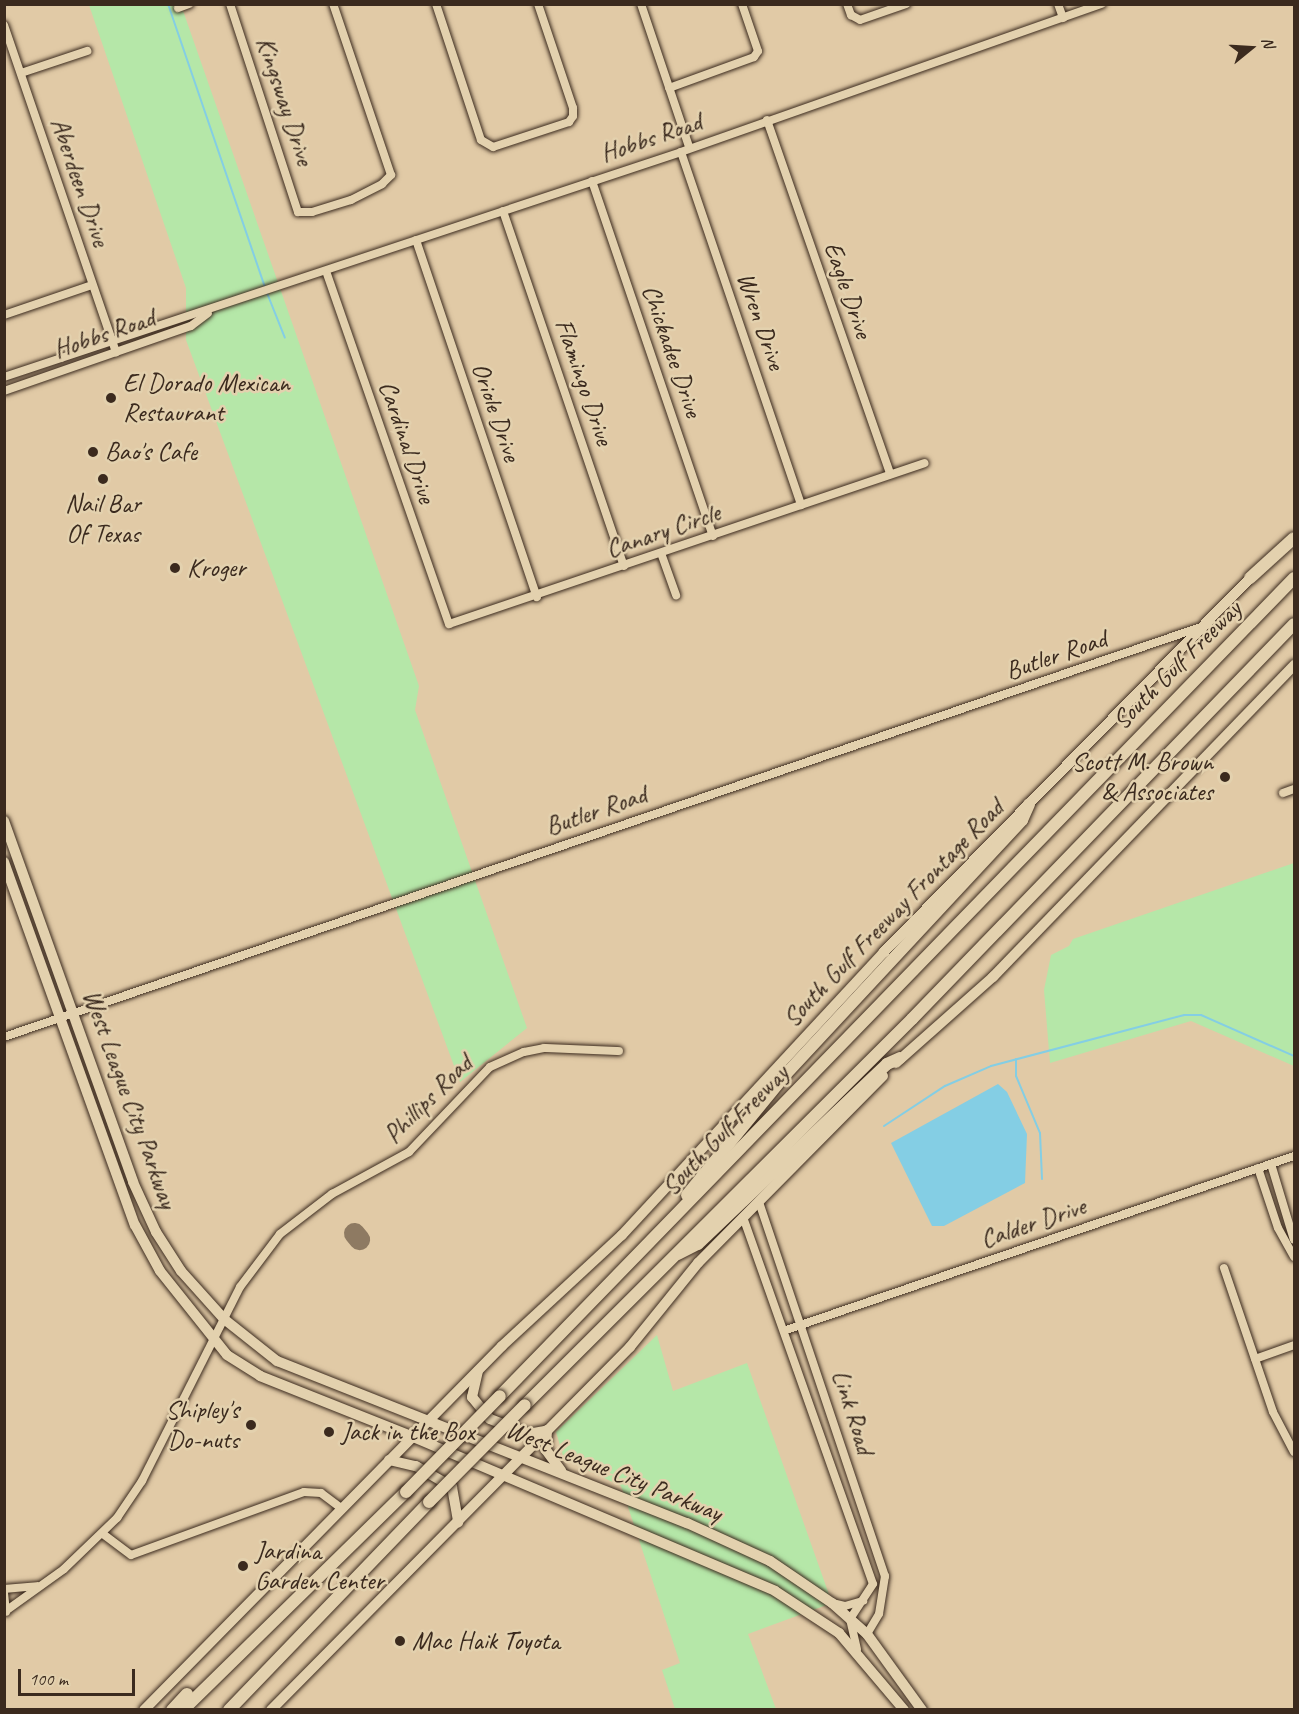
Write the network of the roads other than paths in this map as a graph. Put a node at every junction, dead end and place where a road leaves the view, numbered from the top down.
1 (189, 4) edge
2 (230, 4) edge
3 (333, 4) edge
4 (436, 4) edge
5 (538, 4) edge
6 (641, 4) edge
7 (742, 4) edge
8 (847, 4) edge
9 (1058, 4) edge
10 (1102, 4) edge
11 (904, 5) edge
12 (178, 8) dead end
13 (1063, 18) junction
14 (4, 25) edge
15 (87, 51) dead end
16 (21, 74) junction
17 (669, 88) junction
18 (767, 120) junction
19 (685, 149) junction
20 (592, 181) junction
21 (503, 211) junction
22 (416, 240) junction
23 (326, 271) junction
24 (92, 285) junction
25 (213, 310) junction
26 (4, 315) edge
27 (112, 340) junction
28 (116, 352) junction
29 (4, 377) edge
30 (4, 391) edge
31 (925, 463) dead end
32 (890, 474) junction
33 (801, 505) junction
34 (1294, 532) edge
35 (713, 536) junction
36 (1294, 538) edge
37 (662, 554) junction
38 (624, 567) junction
39 (1250, 578) junction
40 (1294, 578) edge
41 (676, 595) dead end
42 (537, 597) junction
43 (449, 624) joint
44 (1294, 624) edge
45 (1202, 627) junction
46 (1294, 665) edge
47 (1294, 789) edge
48 (1283, 793) dead end
49 (1029, 804) junction
50 (4, 821) edge
51 (20, 861) junction
52 (5, 864) edge
53 (75, 1013) junction
54 (61, 1018) junction
55 (4, 1037) edge
56 (619, 1051) dead end
57 (900, 1058) junction
58 (1294, 1156) edge
59 (1271, 1164) junction
60 (1258, 1168) junction
61 (759, 1202) junction
62 (674, 1216) junction
63 (743, 1217) junction
64 (1294, 1240) edge
65 (1294, 1257) edge
66 (669, 1258) junction
67 (1224, 1268) dead end
68 (224, 1319) junction
69 (802, 1324) junction
70 (786, 1330) junction
71 (213, 1341) junction
72 (1294, 1345) edge
73 (1255, 1359) junction
74 (480, 1368) junction
75 (428, 1421) junction
76 (836, 1429) junction
77 (546, 1430) junction
78 (822, 1434) junction
79 (413, 1437) junction
80 (1294, 1452) edge
81 (520, 1457) junction
82 (389, 1460) junction
83 (502, 1475) junction
84 (568, 1477) junction
85 (341, 1508) junction
86 (458, 1522) junction
87 (103, 1534) junction
88 (38, 1586) junction
89 (4, 1591) edge
90 (296, 1598) junction
91 (864, 1601) junction
92 (832, 1603) junction
93 (6, 1612) edge
94 (850, 1618) junction
95 (867, 1634) junction
96 (857, 1650) junction
97 (243, 1694) junction
98 (144, 1710) edge
99 (172, 1710) edge
100 (183, 1710) edge
101 (229, 1710) edge
102 (235, 1710) edge
103 (271, 1710) edge
104 (904, 1710) edge
105 (922, 1710) edge

1 - 12 street
2 - 3 street, Kingsway Drive
4 - 5 street
6 - 17 street, Wren Drive
7 - 17 street
8 - 11 street
9 - 13 street
10 - 13 street, Hobbs Road
13 - 18 street, Hobbs Road
14 - 16 street, Aberdeen Drive
15 - 16 street
16 - 24 street, Aberdeen Drive
17 - 19 street, Wren Drive
18 - 19 street, Hobbs Road
18 - 32 street, Eagle Drive
19 - 20 street, Hobbs Road
19 - 33 street, Wren Drive
20 - 21 street, Hobbs Road
20 - 35 street, Chickadee Drive
21 - 22 street, Hobbs Road
21 - 38 street, Flamingo Drive
22 - 23 street, Hobbs Road
22 - 42 street, Oriole Drive
23 - 25 street, Hobbs Road
23 - 43 street, Cardinal Drive
24 - 26 street
24 - 27 street, Aberdeen Drive
25 - 27 street, Hobbs Road
25 - 28 street, Hobbs Road
27 - 28 street, Aberdeen Drive
27 - 29 street, Hobbs Road
28 - 30 street, Hobbs Road
31 - 32 street, Canary Circle
32 - 33 street, Canary Circle
33 - 35 street, Canary Circle
34 - 39 main road, South Gulf Freeway Frontage Road
35 - 37 street, Canary Circle
36 - 39 highway
37 - 38 street, Canary Circle
37 - 41 street
38 - 42 street, Canary Circle
39 - 45 main road, South Gulf Freeway Frontage Road
40 - 62 highway, South Gulf Freeway
42 - 43 street, Canary Circle
44 - 66 highway, South Gulf Freeway
45 - 49 main road, South Gulf Freeway Frontage Road
45 - 53 street, Butler Road
46 - 57 main road
47 - 48 street
49 - 62 highway
49 - 74 main road, South Gulf Freeway Frontage Road
50 - 51 main road, West League City Parkway
51 - 52 main road
51 - 53 main road, West League City Parkway
52 - 54 main road, West League City Parkway
53 - 54 street, Butler Road
53 - 68 main road, West League City Parkway
54 - 55 street, Butler Road
54 - 71 main road, West League City Parkway
56 - 68 street, Phillips Road
57 - 61 main road
57 - 66 highway
58 - 59 street, Calder Drive
59 - 60 street, Calder Drive
59 - 64 street
60 - 65 street
60 - 69 street, Calder Drive
61 - 63 main road
61 - 69 street, Link Road
62 - 90 highway, South Gulf Freeway, bridge
63 - 70 street, Link Road
63 - 77 main road
66 - 97 highway, South Gulf Freeway, bridge
67 - 73 street
68 - 71 street
68 - 75 main road, West League City Parkway
69 - 70 street, Calder Drive
69 - 76 street, Link Road
70 - 78 street, Link Road
71 - 79 main road, West League City Parkway
71 - 87 street
72 - 73 street
73 - 80 street
74 - 75 main road, South Gulf Freeway Frontage Road
74 - 77 main road
75 - 79 main road, South Gulf Freeway Frontage Road
75 - 81 main road, West League City Parkway
76 - 78 street
76 - 95 street, Link Road
77 - 81 main road
77 - 84 main road
78 - 91 street, Link Road
79 - 82 main road, South Gulf Freeway Frontage Road
79 - 83 main road, West League City Parkway
81 - 83 main road
81 - 84 main road, West League City Parkway
82 - 85 main road, South Gulf Freeway Frontage Road
82 - 86 main road
83 - 86 main road
83 - 96 main road, West League City Parkway
84 - 92 main road, West League City Parkway
85 - 87 street
85 - 98 main road, South Gulf Freeway Frontage Road
86 - 103 main road
87 - 88 street
88 - 89 street
88 - 93 street
89 - 93 street
90 - 99 highway
90 - 100 highway, South Gulf Freeway
91 - 92 street
91 - 94 street, Link Road
92 - 94 main road, West League City Parkway
94 - 95 main road, West League City Parkway
94 - 96 street
95 - 105 main road, West League City Parkway
96 - 104 main road, West League City Parkway
97 - 101 highway, South Gulf Freeway
97 - 102 highway

